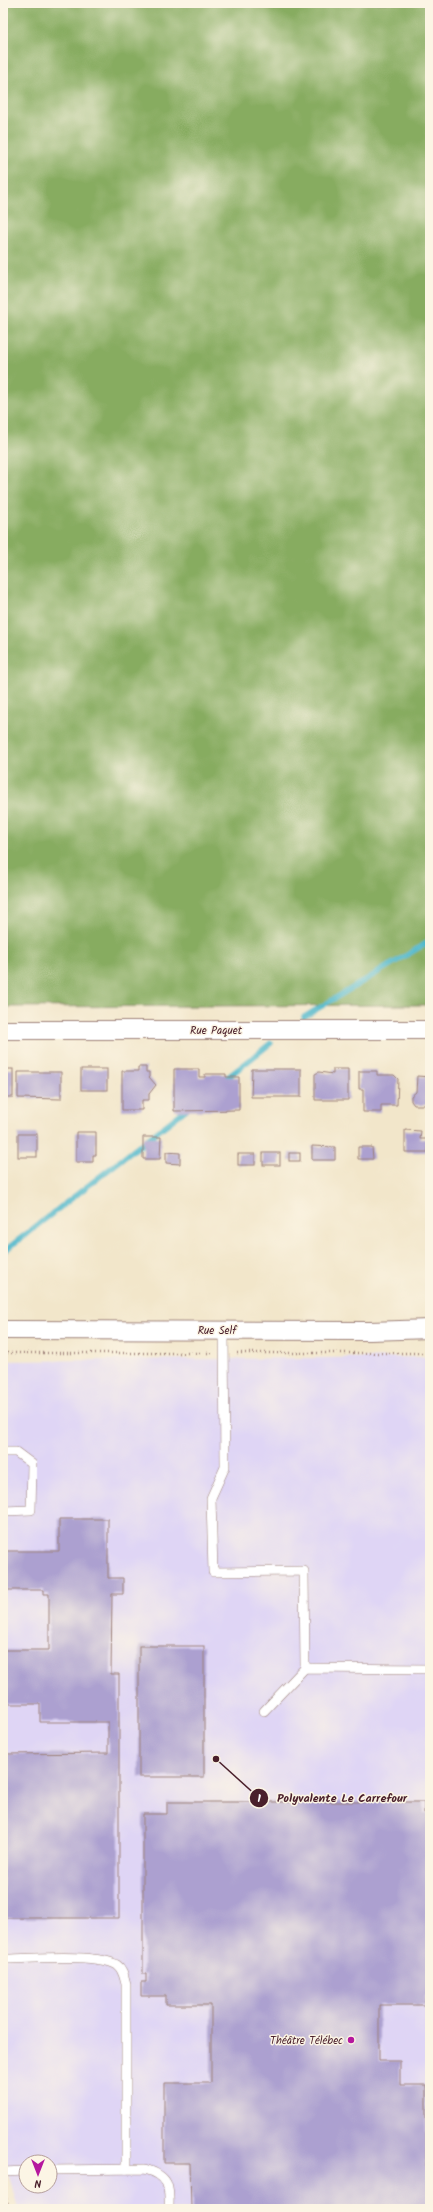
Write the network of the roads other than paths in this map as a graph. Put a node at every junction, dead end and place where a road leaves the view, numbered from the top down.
1 (3, 1030) edge
2 (430, 1030) edge
3 (430, 1329) edge
4 (3, 1330) edge
5 (224, 1330) junction
6 (3, 1452) edge
7 (3, 1511) edge
8 (305, 1668) junction
9 (430, 1669) edge
10 (264, 1711) dead end
11 (3, 1959) edge
12 (126, 2169) junction
13 (58, 2170) edge
14 (18, 2171) edge
15 (3, 2172) edge
16 (169, 2209) edge

1 - 2 street, Rue Paquet
3 - 5 street, Rue Self
4 - 5 street, Rue Self
5 - 8 lane
6 - 7 lane
8 - 9 lane
8 - 10 lane
11 - 12 lane
12 - 13 lane
12 - 16 lane
14 - 15 lane

